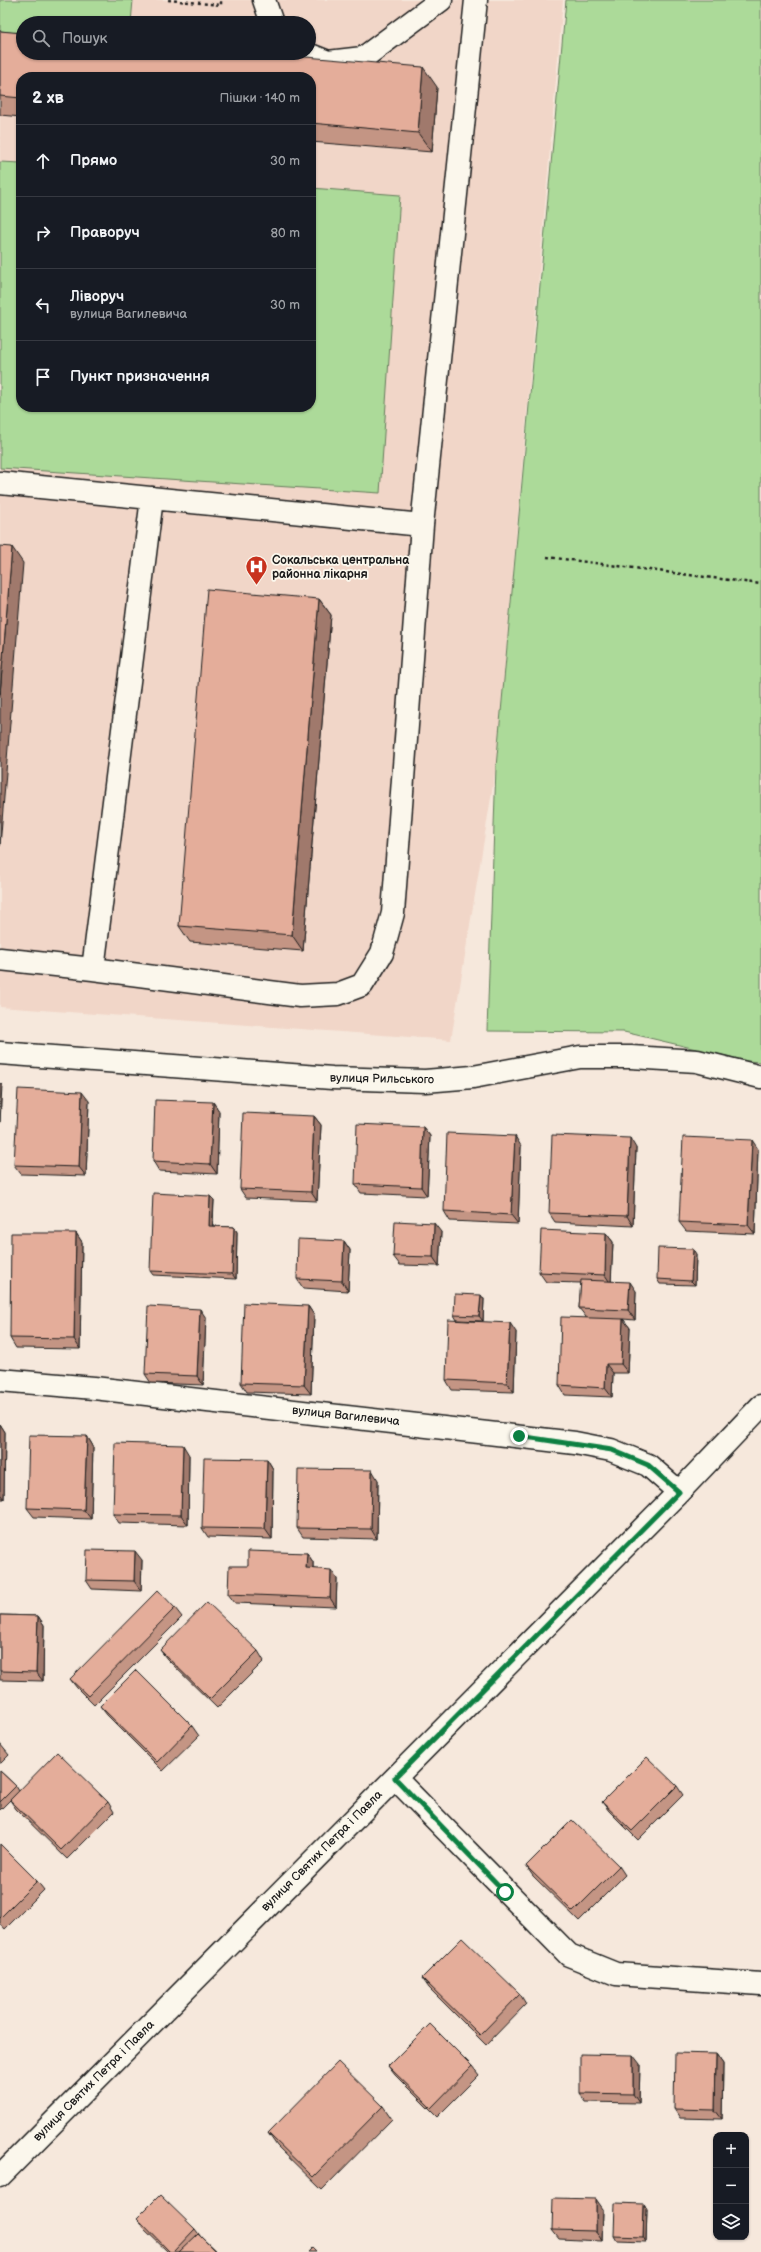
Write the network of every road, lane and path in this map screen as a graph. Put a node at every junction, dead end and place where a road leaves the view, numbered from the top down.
1 (168, 0) edge
2 (221, 0) edge
3 (264, 0) edge
4 (441, 0) edge
5 (476, 0) edge
6 (270, 16) edge
7 (316, 57) edge
8 (0, 483) edge
9 (152, 498) junction
10 (422, 525) junction
11 (547, 557) dead end
12 (761, 584) edge
13 (0, 959) edge
14 (93, 969) junction
15 (0, 1053) edge
16 (761, 1077) edge
17 (0, 1380) edge
18 (761, 1406) edge
19 (679, 1492) junction
20 (395, 1778) junction
21 (761, 1984) edge
22 (0, 2176) edge

1 - 2 path
3 - 6 street
4 - 7 street
5 - 10 street
8 - 9 street
9 - 10 street
9 - 14 street
10 - 14 street
11 - 12 path
13 - 14 street
15 - 16 street, вулиця Рильського
17 - 19 street, вулиця Вагилевича
18 - 19 street, вулиця Святих Петра і Павла
19 - 20 street, вулиця Святих Петра і Павла
20 - 21 street
20 - 22 street, вулиця Святих Петра і Павла

